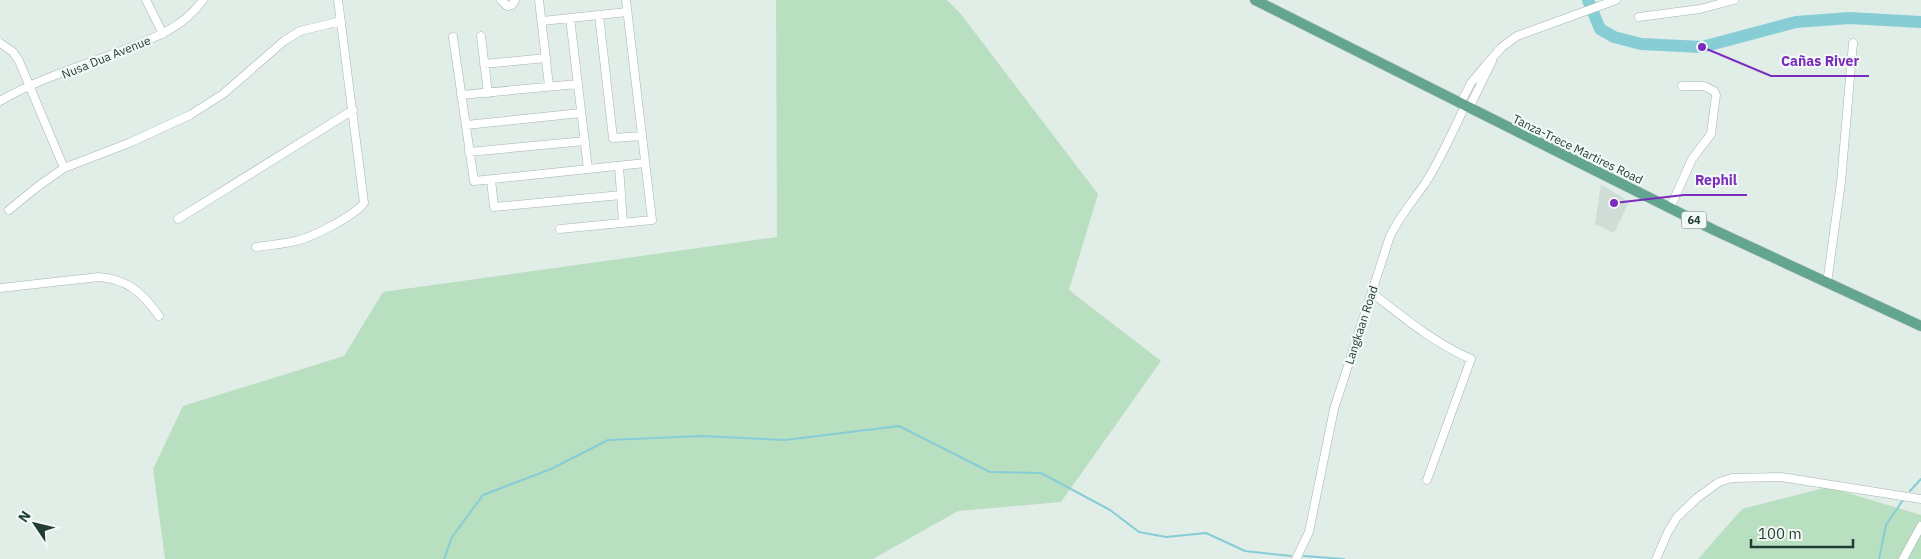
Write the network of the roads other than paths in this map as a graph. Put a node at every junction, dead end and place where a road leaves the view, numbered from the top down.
1 (146, 0) edge
2 (203, 0) edge
3 (338, 0) edge
4 (501, 0) edge
5 (515, 0) edge
6 (539, 0) edge
7 (626, 0) edge
8 (1255, 0) edge
9 (1711, 0) edge
10 (1734, 0) edge
11 (1612, 1) edge
12 (1706, 8) junction
13 (627, 12) junction
14 (599, 15) junction
15 (1639, 17) dead end
16 (570, 18) junction
17 (341, 21) junction
18 (542, 21) junction
19 (163, 34) junction
20 (481, 36) dead end
21 (453, 37) dead end
22 (0, 43) edge
23 (1853, 43) dead end
24 (546, 58) junction
25 (1493, 59) junction
26 (484, 64) junction
27 (578, 84) junction
28 (32, 86) junction
29 (549, 86) junction
30 (1682, 86) dead end
31 (1467, 91) junction
32 (488, 92) junction
33 (461, 95) junction
34 (1476, 95) junction
35 (0, 101) edge
36 (1465, 106) junction
37 (353, 110) junction
38 (581, 113) junction
39 (466, 125) junction
40 (642, 136) junction
41 (584, 142) junction
42 (470, 152) junction
43 (646, 163) junction
44 (619, 166) junction
45 (64, 168) junction
46 (588, 169) junction
47 (491, 180) junction
48 (621, 194) junction
49 (1670, 208) junction
50 (10, 210) dead end
51 (178, 219) dead end
52 (623, 223) junction
53 (560, 229) dead end
54 (256, 246) dead end
55 (1827, 283) junction
56 (0, 288) edge
57 (1372, 292) junction
58 (158, 316) dead end
59 (1921, 326) edge
60 (1427, 480) dead end
61 (1921, 499) edge
62 (1921, 526) edge
63 (1296, 559) edge
64 (1656, 559) edge
65 (1902, 559) edge

1 - 19 street
2 - 19 street, Nusa Dua Avenue
3 - 17 street
4 - 5 street
6 - 18 street
7 - 13 street
8 - 36 main road, Tanza-Trece Martires Road / 64
9 - 12 street
10 - 12 street
11 - 25 street
12 - 15 street
13 - 14 street
13 - 40 street
14 - 16 street
14 - 40 street
16 - 18 street
16 - 27 street
17 - 37 street
17 - 45 street
18 - 24 street
19 - 28 street, Nusa Dua Avenue
20 - 26 street
21 - 33 street
22 - 28 street
23 - 55 street
24 - 26 street
24 - 29 street
25 - 31 street
25 - 34 street
26 - 32 street
27 - 29 street
27 - 38 street
28 - 35 street, Nusa Dua Avenue
28 - 45 street
29 - 32 street
30 - 49 street
31 - 34 street
31 - 36 street
32 - 33 street
33 - 39 street
34 - 36 street
36 - 49 main road, Tanza-Trece Martires Road / 64
36 - 57 street, Langkaan Road
37 - 51 street
37 - 54 street
38 - 39 street
38 - 41 street
39 - 42 street
40 - 43 street
41 - 42 street
41 - 46 street
42 - 47 street
43 - 44 street
43 - 52 street
44 - 46 street
44 - 48 street
45 - 50 street
46 - 47 street
47 - 48 street
48 - 52 street
49 - 55 main road, Tanza-Trece Martires Road / 64
52 - 53 street
55 - 59 main road, Tanza-Trece Martires Road / 64
56 - 58 street
57 - 60 street
57 - 63 street, Langkaan Road
61 - 64 street
62 - 65 street

